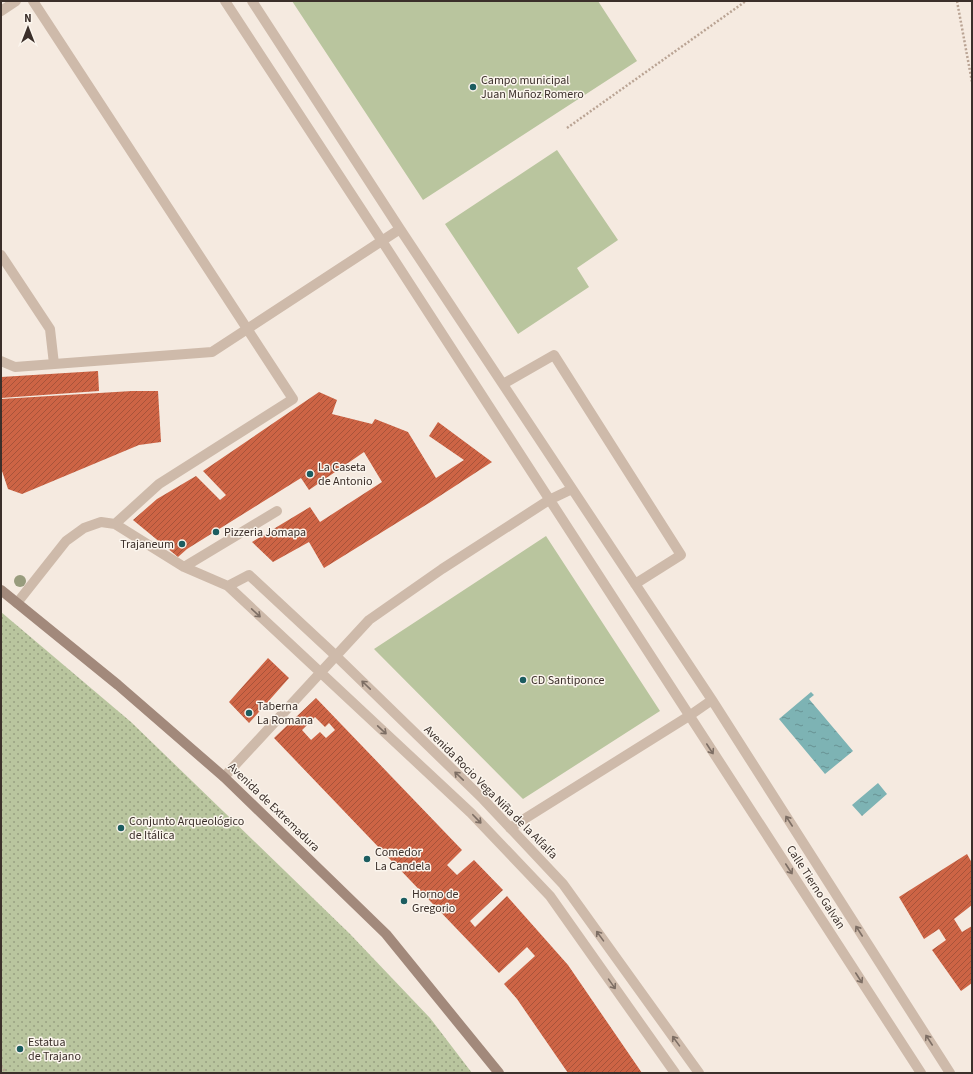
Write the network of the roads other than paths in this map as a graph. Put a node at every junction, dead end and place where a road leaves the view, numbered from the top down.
1 (16, 1) edge
2 (33, 1) edge
3 (225, 1) edge
4 (252, 1) edge
5 (1, 11) edge
6 (400, 229) junction
7 (382, 241) junction
8 (1, 255) edge
9 (247, 329) junction
10 (1, 361) edge
11 (54, 364) junction
12 (503, 384) junction
13 (572, 489) junction
14 (549, 500) junction
15 (277, 511) dead end
16 (115, 524) junction
17 (184, 568) junction
18 (635, 584) junction
19 (228, 586) junction
20 (1, 590) edge
21 (16, 603) junction
22 (335, 655) junction
23 (320, 672) junction
24 (712, 700) junction
25 (689, 716) junction
26 (224, 777) junction
27 (510, 828) junction
28 (499, 1073) edge
29 (675, 1073) edge
30 (699, 1073) edge
31 (921, 1073) edge
32 (950, 1073) edge

1 - 5 street
2 - 9 street
3 - 7 street, Calle Tierno Galván
4 - 6 street
6 - 7 street
6 - 12 street
7 - 9 street
7 - 14 street, Calle Tierno Galván
8 - 11 street
9 - 11 street
9 - 16 street
10 - 11 street
12 - 13 street
12 - 18 street
13 - 14 street
13 - 18 street
14 - 22 street
14 - 25 street, Calle Tierno Galván
15 - 17 street
16 - 17 street
16 - 21 street
17 - 19 street
18 - 24 street
19 - 22 street, Avenida Rocio Vega Niña de la Alfalfa
19 -> 23 street
20 - 21 main road, Avenida de Extremadura
21 - 26 main road, Avenida de Extremadura
22 - 23 street
27 -> 22 street, Avenida Rocio Vega Niña de la Alfalfa
23 - 26 street
23 -> 29 street
24 - 25 street
32 -> 24 street
25 - 27 street
25 -> 31 street, Calle Tierno Galván
26 - 28 main road, Avenida de Extremadura
30 -> 27 street, Avenida Rocio Vega Niña de la Alfalfa

